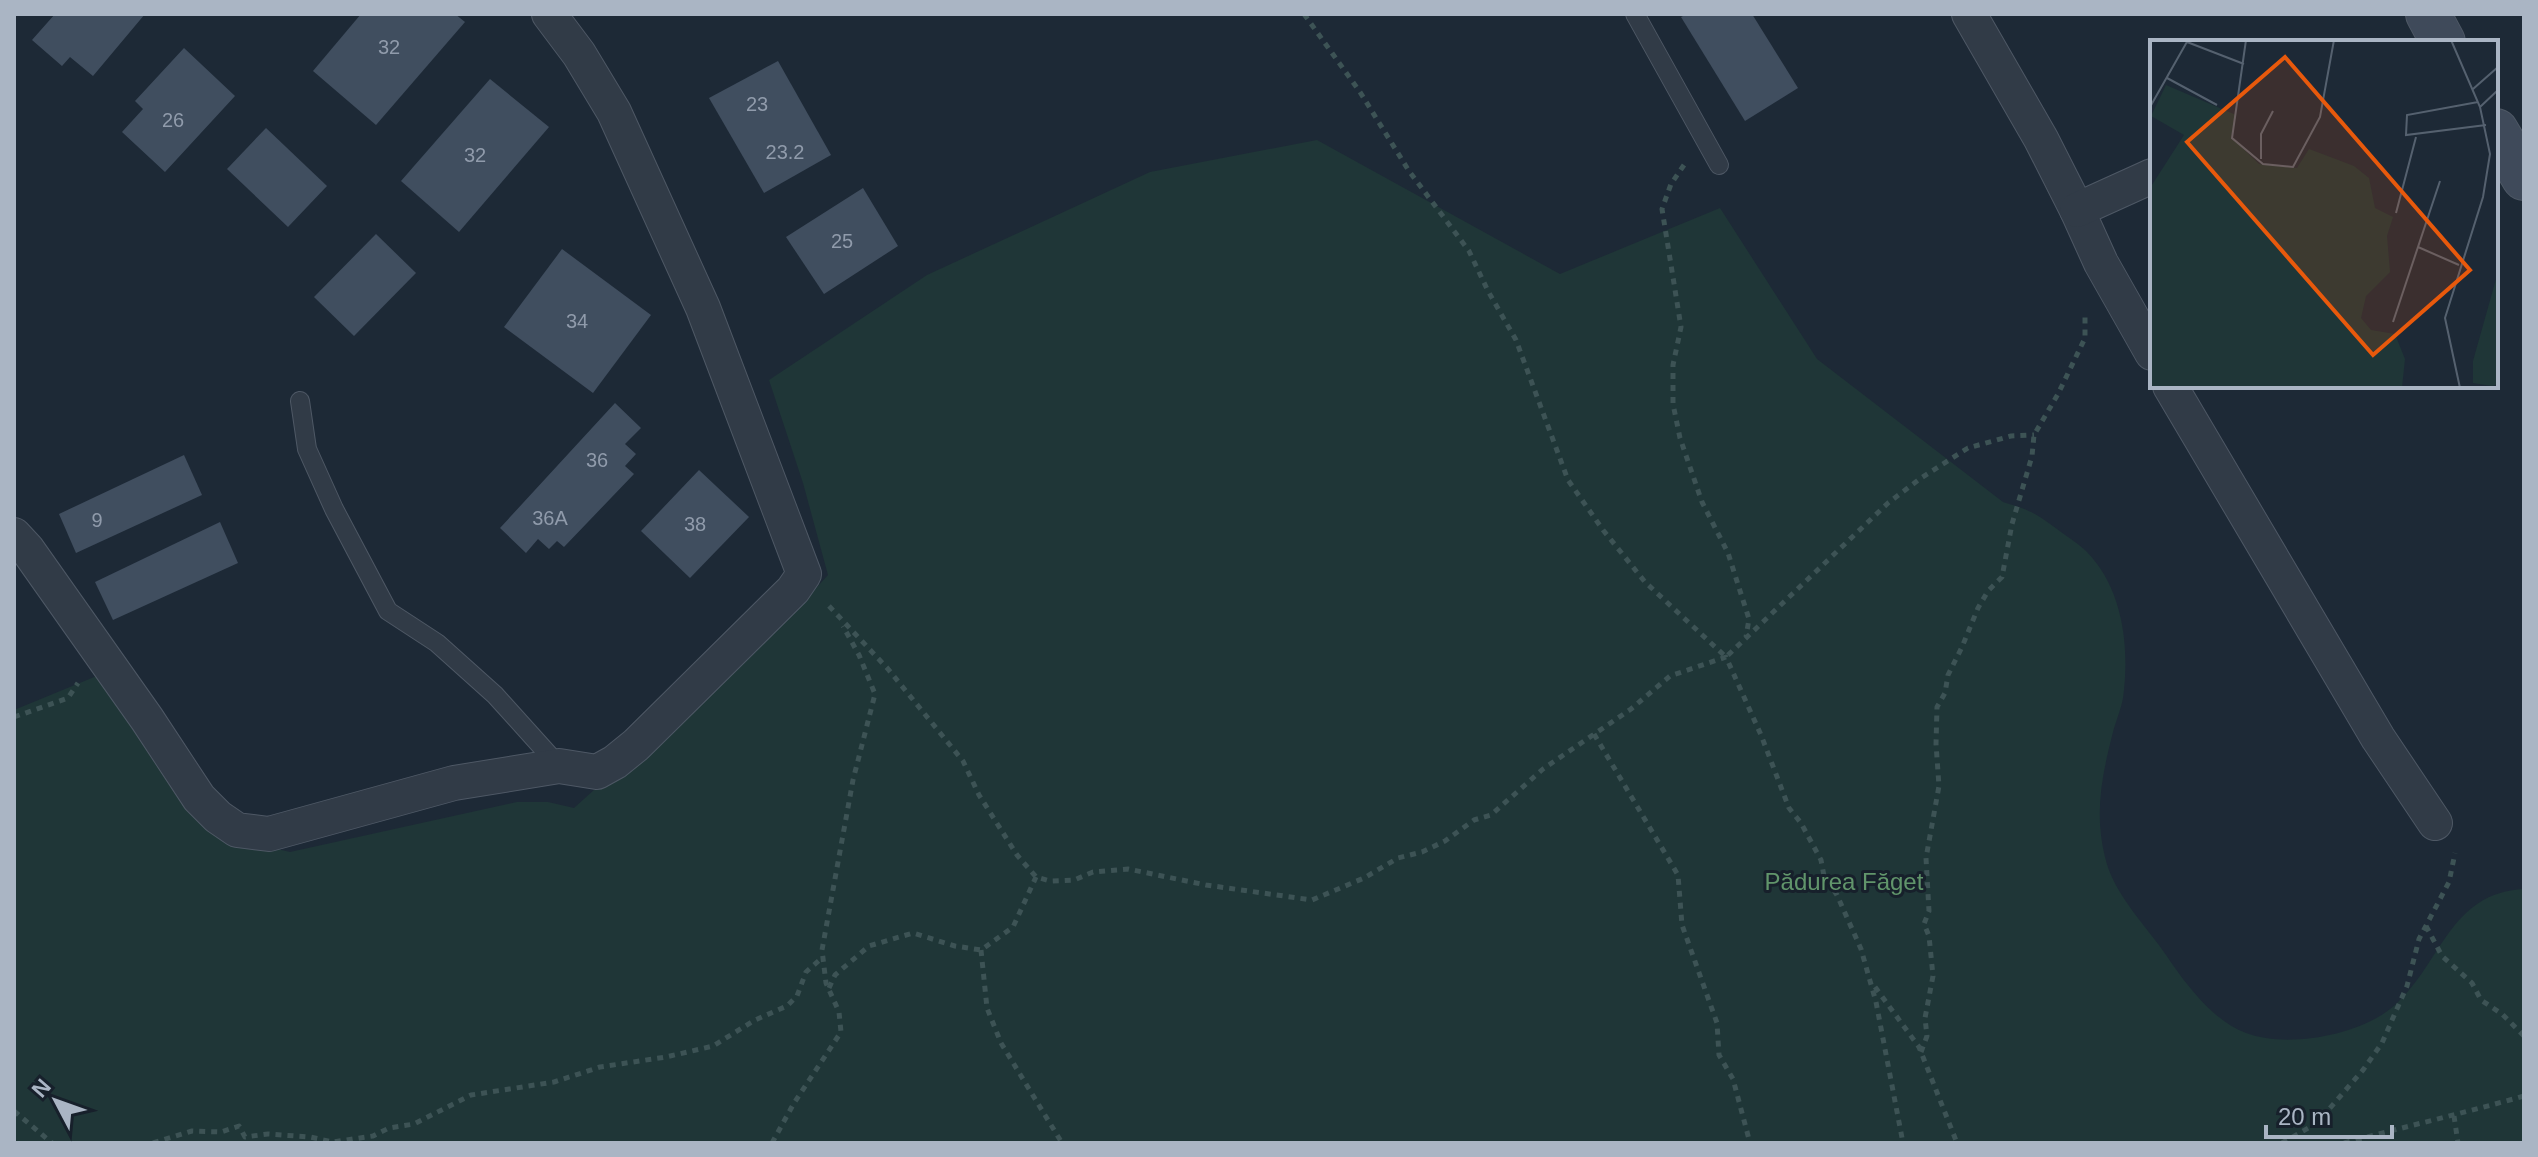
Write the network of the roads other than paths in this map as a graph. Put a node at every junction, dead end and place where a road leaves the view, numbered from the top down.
1 (549, 14) edge
2 (1635, 14) edge
3 (1969, 14) edge
4 (2428, 14) edge
5 (2442, 40) edge
6 (2498, 134) edge
7 (1719, 165) dead end
8 (2150, 177) edge
9 (2524, 178) edge
10 (2077, 210) junction
11 (2150, 349) edge
12 (2171, 388) edge
13 (300, 401) dead end
14 (14, 535) edge
15 (559, 766) junction
16 (2435, 823) road end

1 - 15 street
2 - 7 lane
3 - 10 street
4 - 5 street
6 - 9 street
8 - 10 street
10 - 11 street
12 - 16 street
13 - 15 lane
14 - 15 street

